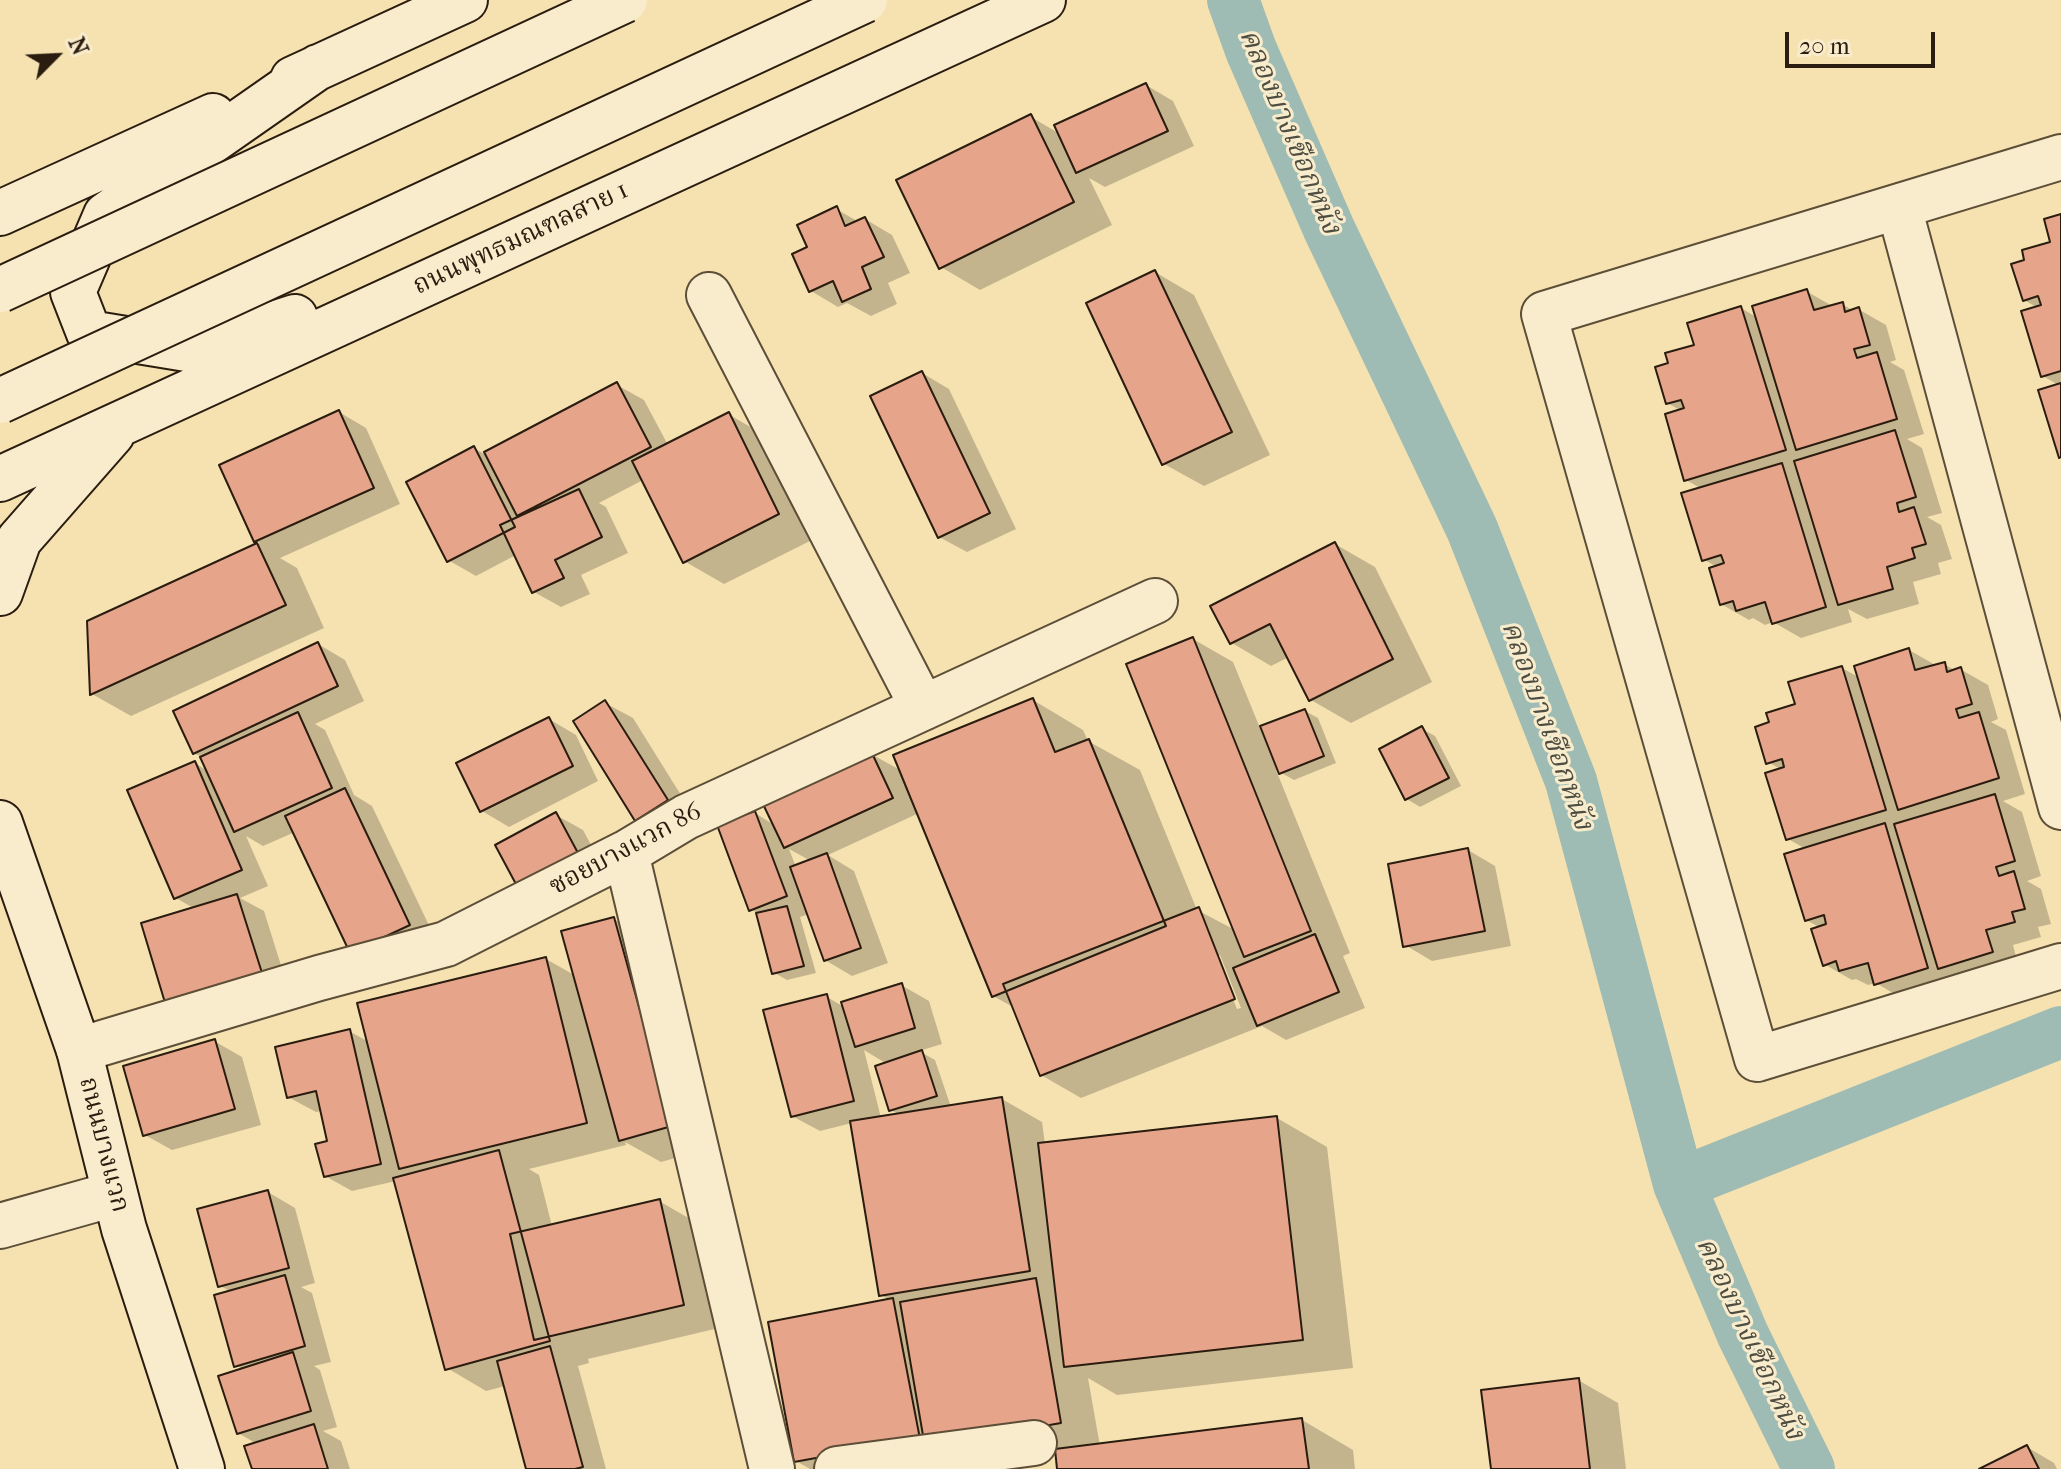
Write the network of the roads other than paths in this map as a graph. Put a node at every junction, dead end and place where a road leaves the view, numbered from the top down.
1 (465, 0) edge
2 (625, 0) edge
3 (865, 0) edge
4 (1031, 5) edge
5 (318, 67) junction
6 (2061, 157) edge
7 (0, 179) edge
8 (68, 182) junction
9 (1899, 207) junction
10 (0, 213) edge
11 (502, 248) junction
12 (0, 290) edge
13 (709, 295) dead end
14 (0, 401) edge
15 (121, 423) junction
16 (0, 479) edge
17 (0, 593) edge
18 (1155, 601) dead end
19 (923, 708) junction
20 (2061, 807) edge
21 (0, 823) edge
22 (626, 853) junction
23 (2061, 966) edge
24 (79, 1050) junction
25 (114, 1194) junction
26 (0, 1226) edge
27 (1034, 1443) dead end
28 (202, 1469) edge
29 (772, 1469) edge
30 (837, 1469) edge

1 - 5 main road
2 - 12 main road, bridge
3 - 14 main road, bridge
4 - 11 main road, ถนนพุทธมณฑลสาย 1
5 - 8 main road
5 - 11 main road
6 - 9 main road
7 - 8 main road
8 - 10 main road
9 - 20 main road
9 - 23 main road
11 - 15 main road, ถนนพุทธมณฑลสาย 1
13 - 19 main road
15 - 16 main road, ถนนพุทธมณฑลสาย 1
15 - 17 main road
18 - 19 main road, ซอยบางแวก 86
19 - 22 main road, ซอยบางแวก 86
21 - 24 main road, ถนนบางแวก
22 - 24 main road, ซอยบางแวก 86
22 - 29 main road
24 - 25 main road, ถนนบางแวก
25 - 26 main road
25 - 28 main road, ถนนบางแวก
27 - 30 main road

